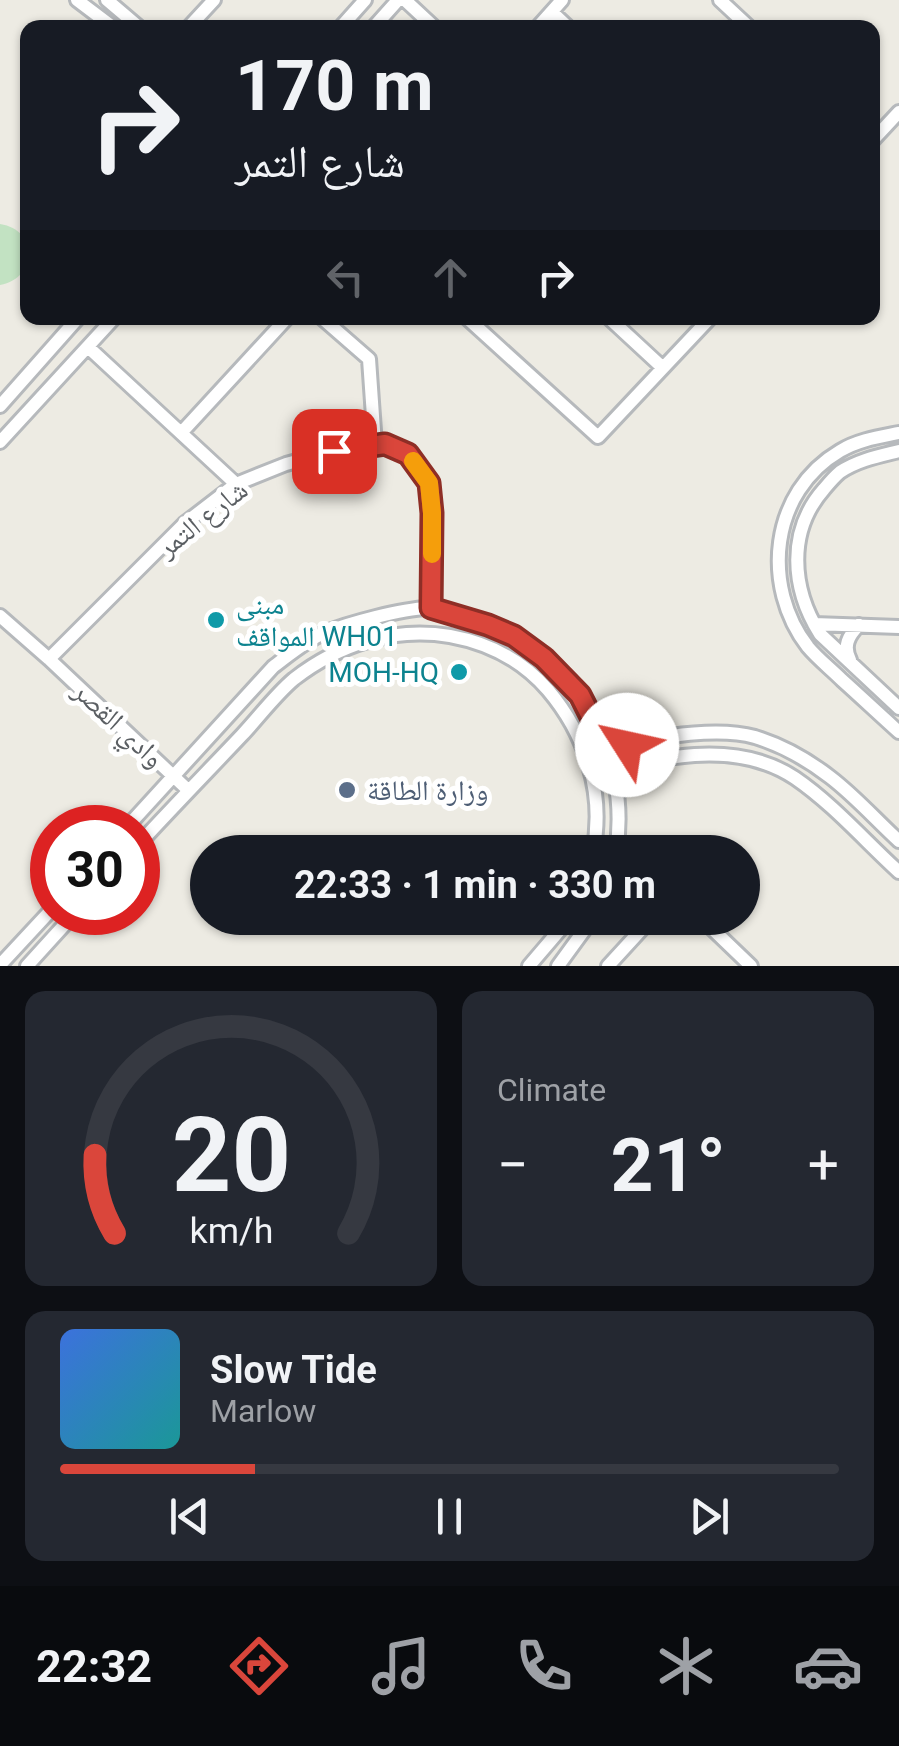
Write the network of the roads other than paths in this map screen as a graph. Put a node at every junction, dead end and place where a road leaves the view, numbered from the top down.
1 (77, 0) edge
2 (106, 0) edge
3 (214, 0) edge
4 (365, 0) edge
5 (402, 0) edge
6 (562, 0) edge
7 (720, 0) edge
8 (552, 12) junction
9 (103, 20) edge
10 (130, 20) edge
11 (195, 20) edge
12 (347, 20) edge
13 (381, 20) edge
14 (426, 20) edge
15 (545, 20) edge
16 (561, 20) edge
17 (741, 20) edge
18 (899, 112) edge
19 (880, 133) edge
20 (72, 325) edge
21 (108, 325) edge
22 (281, 325) edge
23 (330, 325) edge
24 (475, 325) edge
25 (617, 325) edge
26 (703, 325) edge
27 (88, 347) junction
28 (663, 368) junction
29 (0, 406) edge
30 (181, 433) junction
31 (899, 433) edge
32 (0, 442) edge
33 (375, 445) junction
34 (899, 451) edge
35 (236, 484) junction
36 (778, 548) junction
37 (797, 548) junction
38 (431, 608) junction
39 (0, 616) edge
40 (814, 624) junction
41 (859, 626) junction
42 (899, 626) edge
43 (49, 659) junction
44 (851, 663) junction
45 (899, 708) edge
46 (899, 732) edge
47 (655, 740) junction
48 (607, 748) junction
49 (585, 754) junction
50 (659, 760) junction
51 (614, 770) junction
52 (173, 775) junction
53 (592, 777) junction
54 (188, 790) junction
55 (146, 805) edge
56 (160, 821) edge
57 (595, 835) edge
58 (616, 835) edge
59 (899, 841) edge
60 (899, 872) edge
61 (30, 933) edge
62 (55, 935) edge
63 (555, 935) edge
64 (581, 935) edge
65 (636, 935) edge
66 (719, 935) edge
67 (0, 965) edge
68 (27, 966) edge
69 (529, 966) edge
70 (558, 966) edge
71 (608, 966) edge
72 (751, 966) edge

1 - 9 street
2 - 10 street
3 - 11 street
4 - 12 street
5 - 13 street
5 - 14 street
6 - 8 street
7 - 17 street
8 - 15 street
8 - 16 street
18 - 19 street
20 - 29 street
21 - 27 street
22 - 30 street
23 - 33 street
24 - 28 street
25 - 28 street
26 - 28 street
27 - 30 street
27 - 32 street
30 - 35 street
31 - 36 street
33 - 35 street, شارع التمر
33 - 38 street
34 - 37 street
35 - 43 street, شارع التمر
36 - 37 street
36 - 46 street
37 - 40 street
38 - 48 street
38 - 52 street
39 - 43 street, وادي القصر
40 - 41 street
40 - 44 street
41 - 42 street
41 - 44 street
43 - 52 street, وادي القصر
44 - 45 street
47 - 48 street
47 - 50 street
47 - 59 street
48 - 49 street
48 - 51 street
49 - 53 street
49 - 54 street
50 - 51 street
50 - 60 street
51 - 53 street
51 - 58 street
52 - 54 street, وادي القصر
52 - 55 street
53 - 57 street
54 - 56 street
61 - 67 street
62 - 68 street
63 - 69 street
64 - 70 street
65 - 71 street
66 - 72 street

